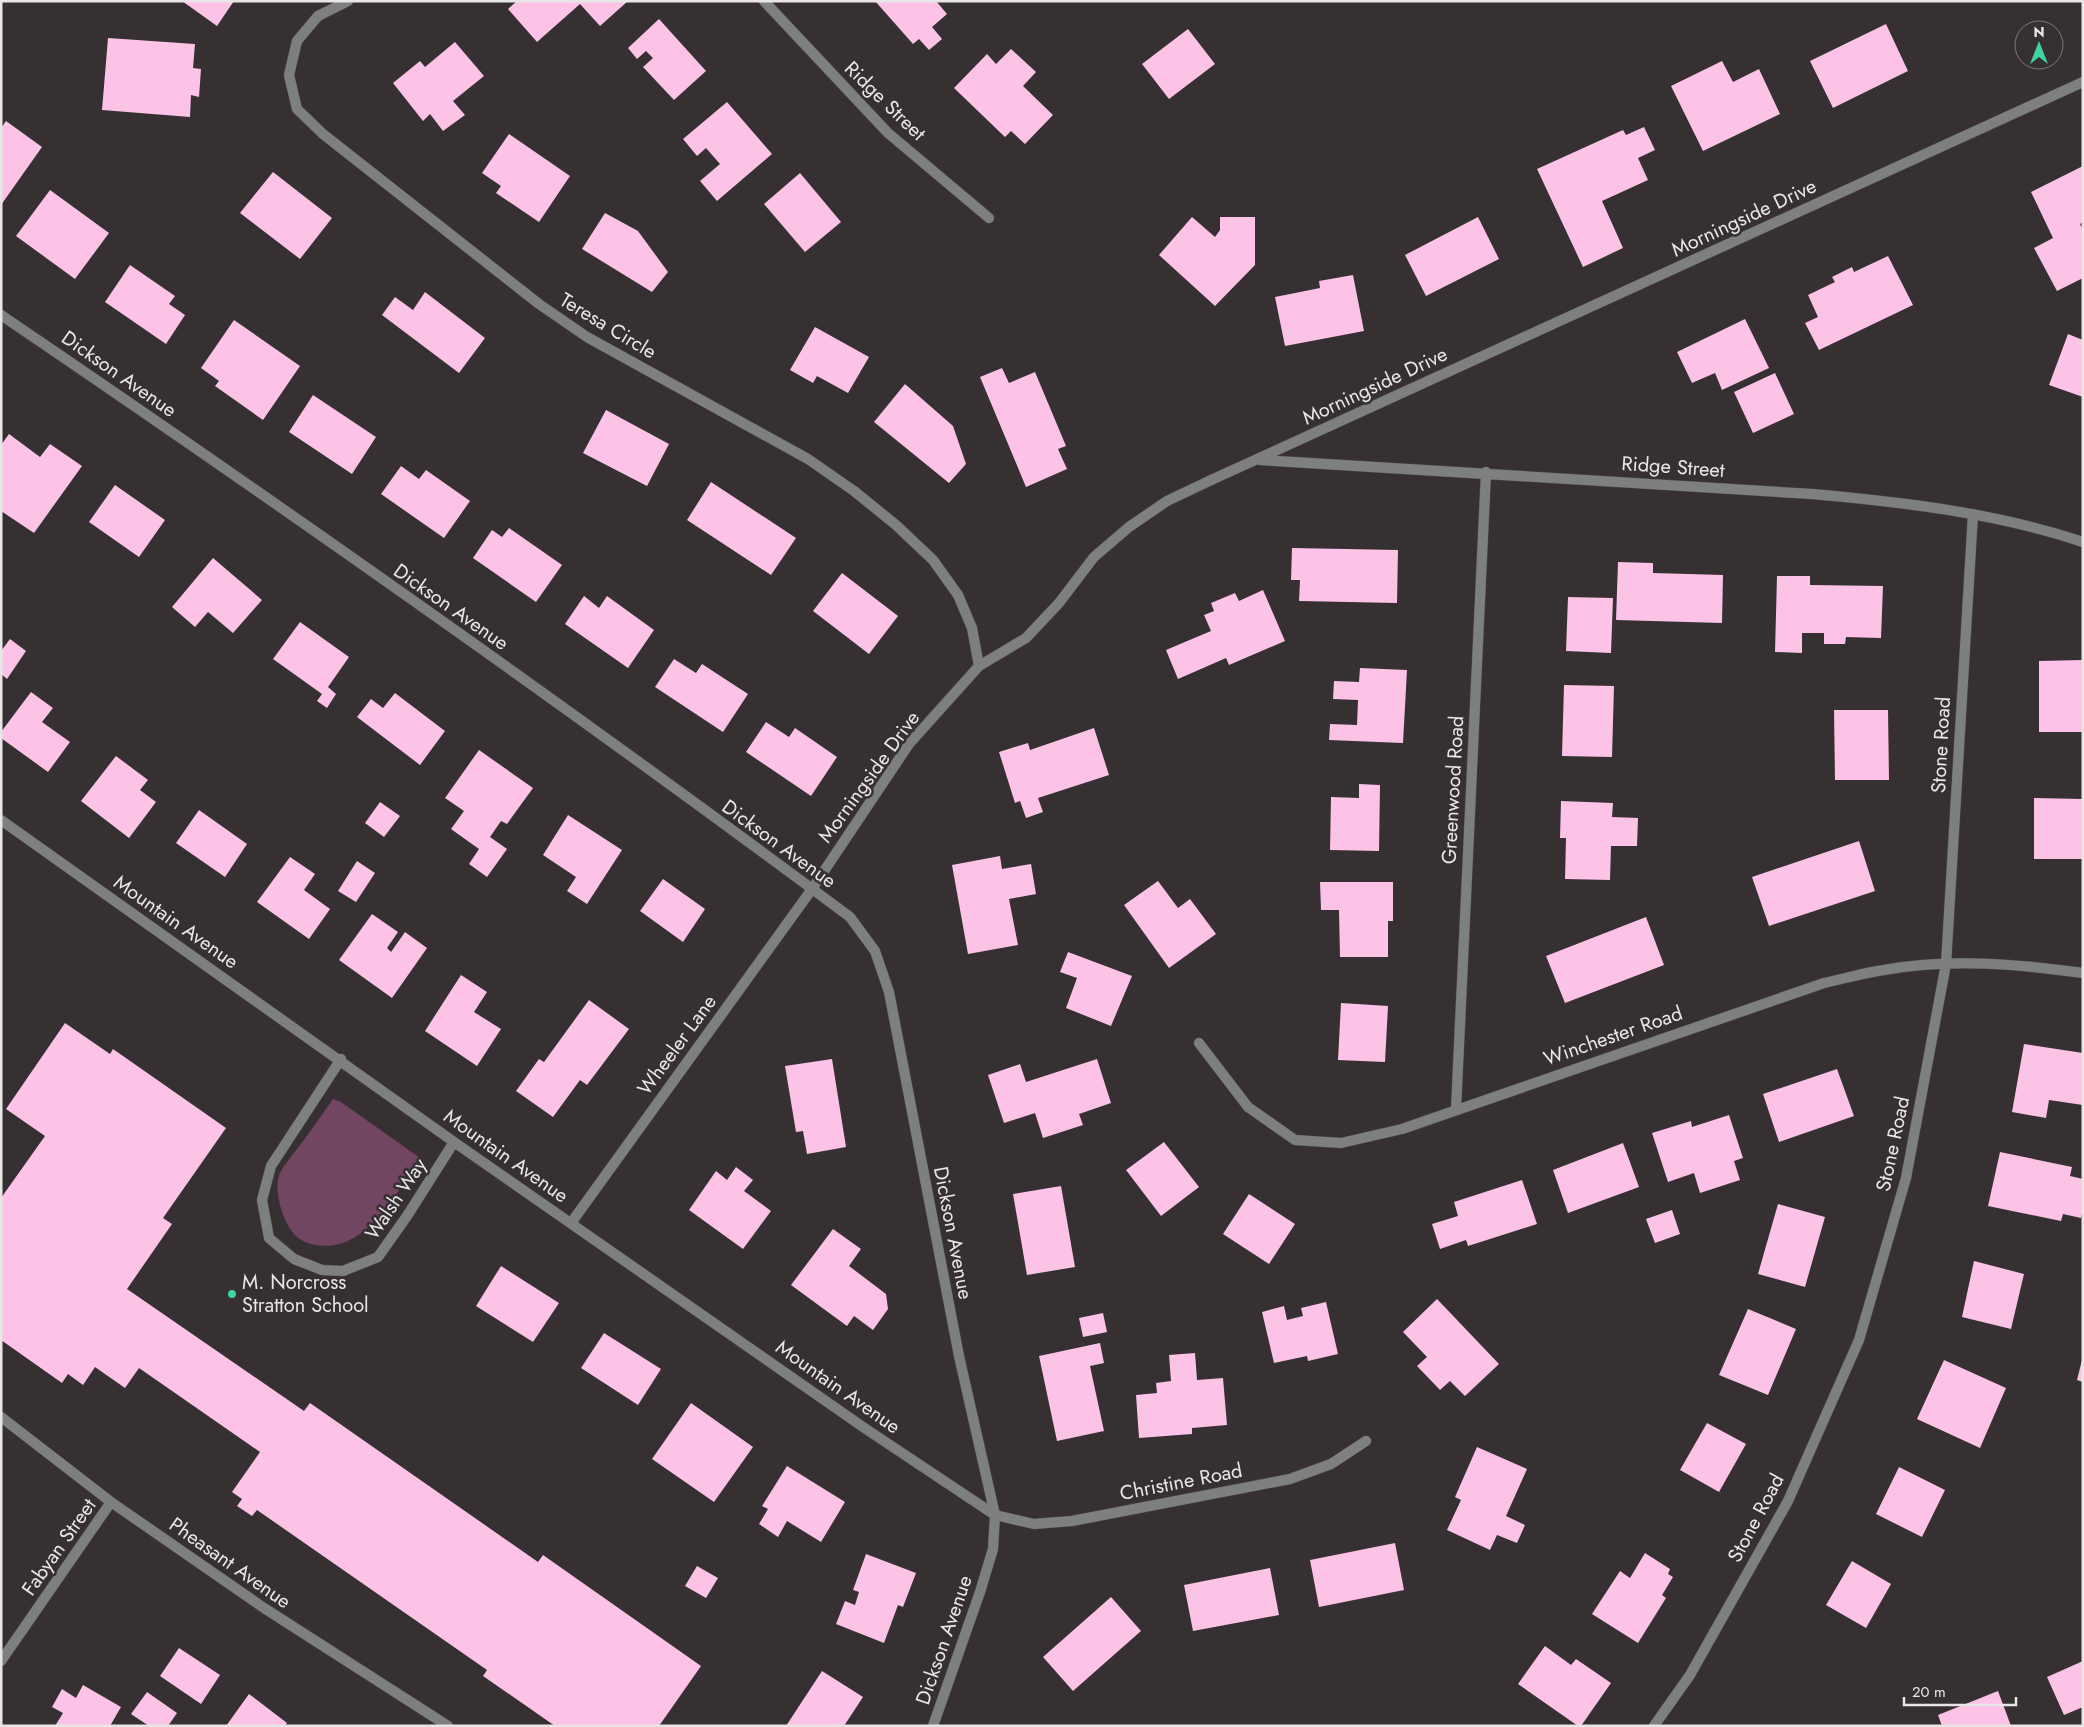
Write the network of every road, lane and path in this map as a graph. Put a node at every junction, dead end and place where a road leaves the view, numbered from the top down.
1 (348, 1) edge
2 (764, 1) edge
3 (2083, 82) edge
4 (989, 218) dead end
5 (1, 315) edge
6 (1256, 459) junction
7 (1486, 472) junction
8 (1973, 514) junction
9 (2083, 542) edge
10 (979, 666) junction
11 (1, 820) edge
12 (812, 889) junction
13 (1946, 964) junction
14 (2083, 973) edge
15 (1199, 1042) dead end
16 (340, 1059) junction
17 (1456, 1109) junction
18 (454, 1142) junction
19 (571, 1223) junction
20 (1, 1417) edge
21 (1366, 1441) dead end
22 (111, 1502) junction
23 (994, 1515) junction
24 (1, 1661) edge
25 (448, 1726) edge
26 (933, 1726) edge
27 (1654, 1726) edge

1 - 10 street, Teresa Circle
2 - 4 street, Ridge Street
3 - 6 street, Morningside Drive
5 - 12 street, Dickson Avenue
6 - 7 street, Ridge Street
6 - 10 street, Morningside Drive
7 - 8 street, Ridge Street
7 - 17 street, Greenwood Road
8 - 9 street, Ridge Street
8 - 13 street, Stone Road
10 - 12 street, Morningside Drive
11 - 16 street, Mountain Avenue
12 - 19 street, Wheeler Lane
12 - 23 street, Dickson Avenue
13 - 14 street, Winchester Road
13 - 17 street, Winchester Road
13 - 27 street, Stone Road
15 - 17 street, Winchester Road
16 - 18 street, Mountain Avenue
16 - 18 street, Walsh Way
18 - 19 street, Mountain Avenue
19 - 23 street, Mountain Avenue
20 - 22 street, Pheasant Avenue
21 - 23 street, Christine Road
22 - 24 street, Fabyan Street
22 - 25 street, Pheasant Avenue
23 - 26 street, Dickson Avenue

